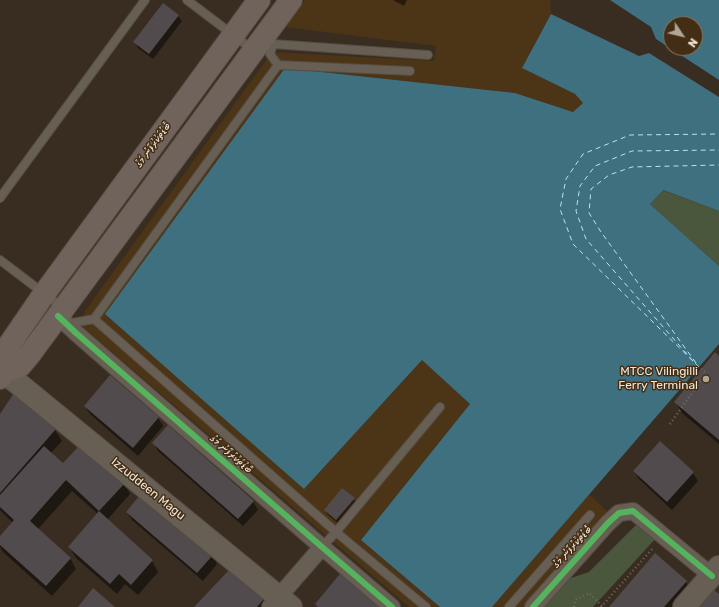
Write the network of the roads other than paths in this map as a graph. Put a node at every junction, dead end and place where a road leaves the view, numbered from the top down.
1 (145, 0) edge
2 (187, 0) edge
3 (259, 0) edge
4 (291, 0) edge
5 (233, 36) junction
6 (264, 44) junction
7 (428, 55) dead end
8 (278, 65) junction
9 (410, 71) dead end
10 (0, 198) edge
11 (0, 260) edge
12 (44, 294) junction
13 (63, 316) junction
14 (94, 319) junction
15 (2, 364) edge
16 (440, 407) dead end
17 (590, 515) dead end
18 (336, 532) junction
19 (322, 547) junction
20 (717, 575) edge
21 (280, 603) edge
22 (392, 607) edge
23 (426, 607) edge
24 (509, 607) edge
25 (533, 607) edge
26 (684, 607) edge

1 - 10 lane
2 - 5 lane
3 - 5 main road, ބޮޑުތަކުރުފާނު މަގު
4 - 6 main road, ބޮޑުތަކުރުފާނު މަގު
5 - 6 lane
5 - 12 main road, ބޮޑުތަކުރުފާނު މަގު
6 - 7 lane
6 - 8 lane
6 - 13 main road, ބޮޑުތަކުރުފާނު މަގު
8 - 9 lane
8 - 14 lane
11 - 12 lane
12 - 13 lane
12 - 15 main road, ބޮޑުތަކުރުފާނު މަގު
13 - 14 lane
13 - 15 main road, ބޮޑުތަކުރުފާނު މަގު
13 - 19 street, ބޮޑުތަކުރުފާނު މަގު
14 - 18 lane
15 - 21 main road, Izzuddeen Magu
16 - 18 lane
17 - 24 lane
18 - 19 lane
18 - 23 lane
19 - 21 street
19 - 22 street, ބޮޑުތަކުރުފާނު މަގު
20 - 25 street, ބޮޑުތަކުރުފާނު މަގު
20 - 26 main road

